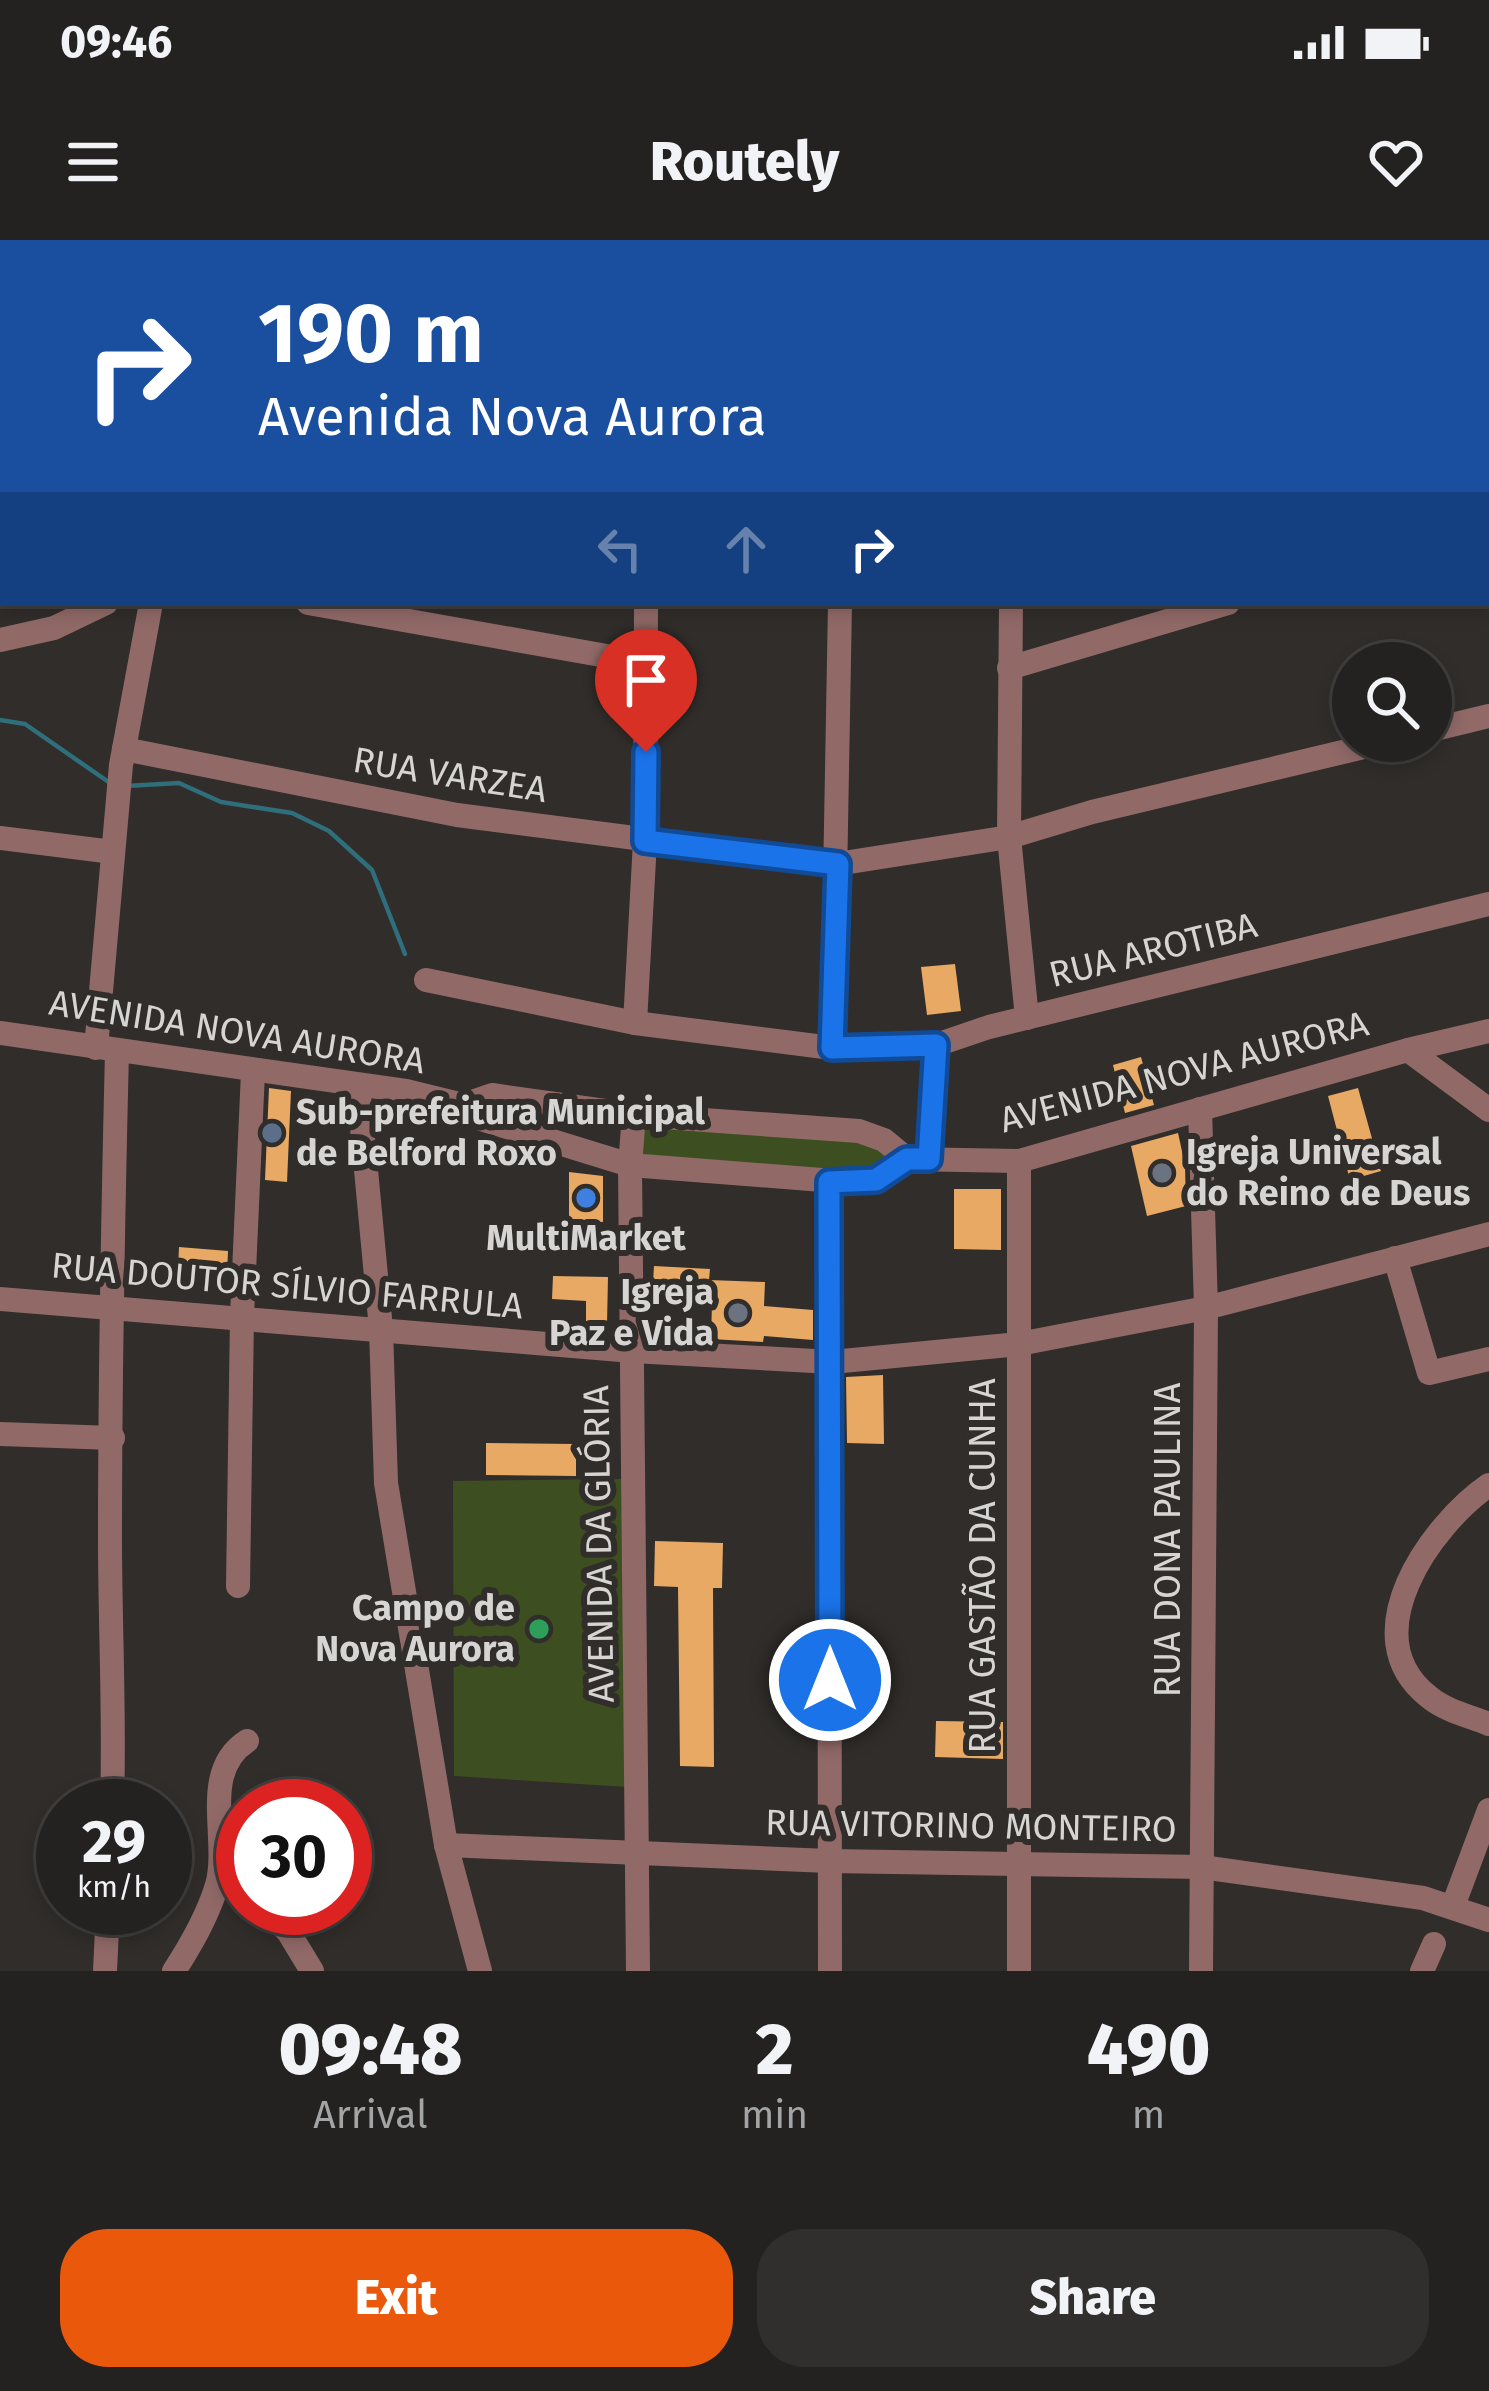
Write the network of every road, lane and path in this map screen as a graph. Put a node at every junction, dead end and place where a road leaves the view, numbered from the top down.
1 (100, 606) edge
2 (150, 606) edge
3 (325, 606) edge
4 (646, 606) edge
5 (840, 606) edge
6 (1011, 606) edge
7 (1218, 606) edge
8 (0, 640) edge
9 (646, 663) junction
10 (1009, 668) junction
11 (1489, 716) edge
12 (1452, 725) edge
13 (1332, 755) edge
14 (123, 757) junction
15 (1009, 837) junction
16 (0, 838) edge
17 (645, 841) junction
18 (113, 852) junction
19 (838, 864) junction
20 (1489, 904) edge
21 (426, 980) dead end
22 (1027, 1018) junction
23 (635, 1023) junction
24 (1489, 1030) edge
25 (0, 1033) edge
26 (936, 1045) junction
27 (832, 1048) junction
28 (107, 1049) junction
29 (1408, 1050) junction
30 (253, 1072) junction
31 (358, 1085) junction
32 (463, 1106) junction
33 (1201, 1109) junction
34 (1489, 1110) edge
35 (634, 1115) junction
36 (918, 1159) junction
37 (1019, 1161) junction
38 (630, 1165) junction
39 (829, 1182) junction
40 (1489, 1234) edge
41 (1395, 1258) junction
42 (0, 1299) edge
43 (111, 1307) junction
44 (1206, 1308) junction
45 (242, 1316) junction
46 (381, 1329) junction
47 (1019, 1344) junction
48 (632, 1351) junction
49 (1489, 1359) edge
50 (832, 1362) junction
51 (0, 1434) edge
52 (113, 1438) junction
53 (1489, 1484) edge
54 (238, 1586) dead end
55 (1489, 1724) edge
56 (247, 1741) dead end
57 (113, 1779) edge
58 (222, 1779) edge
59 (1489, 1810) edge
60 (446, 1845) junction
61 (638, 1851) junction
62 (829, 1862) junction
63 (1018, 1864) junction
64 (1202, 1867) junction
65 (1454, 1906) junction
66 (216, 1908) edge
67 (1489, 1920) edge
68 (107, 1935) edge
69 (290, 1935) edge
70 (1434, 1944) dead end
71 (105, 1971) edge
72 (174, 1971) edge
73 (312, 1971) edge
74 (480, 1971) edge
75 (638, 1971) edge
76 (830, 1971) edge
77 (1018, 1971) edge
78 (1201, 1971) edge
79 (1422, 1971) edge

1 - 8 street
2 - 14 street
3 - 9 street
4 - 9 street
5 - 19 street
6 - 10 street
7 - 10 street
9 - 17 street
10 - 15 street
11 - 12 street
13 - 15 street, RUA VARZEA
14 - 17 street, RUA VARZEA
14 - 18 street
15 - 19 street, RUA VARZEA
15 - 22 street
16 - 18 street
17 - 19 street, RUA VARZEA
17 - 23 street
18 - 28 street
19 - 27 street
20 - 22 street, RUA AROTIBA
21 - 23 street, RUA AROTIBA
22 - 26 street, RUA AROTIBA
23 - 27 street, RUA AROTIBA
24 - 29 street, AVENIDA NOVA AURORA
25 - 28 street, AVENIDA NOVA AURORA
26 - 27 street, RUA AROTIBA
26 - 36 street
28 - 30 street, AVENIDA NOVA AURORA
28 - 43 street
29 - 33 street, AVENIDA NOVA AURORA
29 - 34 street
30 - 31 street, AVENIDA NOVA AURORA
30 - 45 street
31 - 32 street, AVENIDA NOVA AURORA
31 - 46 street
32 - 35 street, AVENIDA NOVA AURORA
32 - 38 street, AVENIDA NOVA AURORA
33 - 37 street, AVENIDA NOVA AURORA
33 - 44 street, RUA DONA PAULINA
35 - 36 street, AVENIDA NOVA AURORA
35 - 38 street, AVENIDA DA GLÓRIA
36 - 37 street, AVENIDA NOVA AURORA
36 - 39 street, AVENIDA NOVA AURORA
37 - 47 street, RUA GASTÃO DA CUNHA
38 - 39 street, AVENIDA NOVA AURORA
38 - 48 street, AVENIDA DA GLÓRIA
39 - 50 street
40 - 41 street, RUA DOUTOR SÍLVIO FARRULA
41 - 44 street, RUA DOUTOR SÍLVIO FARRULA
41 - 49 street
42 - 43 street, RUA DOUTOR SÍLVIO FARRULA
43 - 45 street, RUA DOUTOR SÍLVIO FARRULA
43 - 52 street
44 - 47 street, RUA DOUTOR SÍLVIO FARRULA
44 - 64 street, RUA DONA PAULINA
45 - 46 street, RUA DOUTOR SÍLVIO FARRULA
45 - 54 street
46 - 48 street, RUA DOUTOR SÍLVIO FARRULA
46 - 60 street
47 - 50 street, RUA DOUTOR SÍLVIO FARRULA
47 - 63 street, RUA GASTÃO DA CUNHA
48 - 50 street, RUA DOUTOR SÍLVIO FARRULA
48 - 61 street, AVENIDA DA GLÓRIA
50 - 62 street
51 - 52 street
52 - 57 street
53 - 55 street
56 - 58 street
59 - 65 street
60 - 61 street, RUA VITORINO MONTEIRO
60 - 74 street
61 - 62 street, RUA VITORINO MONTEIRO
61 - 75 street, AVENIDA DA GLÓRIA
62 - 63 street, RUA VITORINO MONTEIRO
62 - 76 street
63 - 64 street, RUA VITORINO MONTEIRO
63 - 77 street, RUA GASTÃO DA CUNHA
64 - 65 street, RUA VITORINO MONTEIRO
64 - 78 street, RUA DONA PAULINA
65 - 67 street, RUA VITORINO MONTEIRO
66 - 72 street
68 - 71 street
69 - 73 street
70 - 79 street

